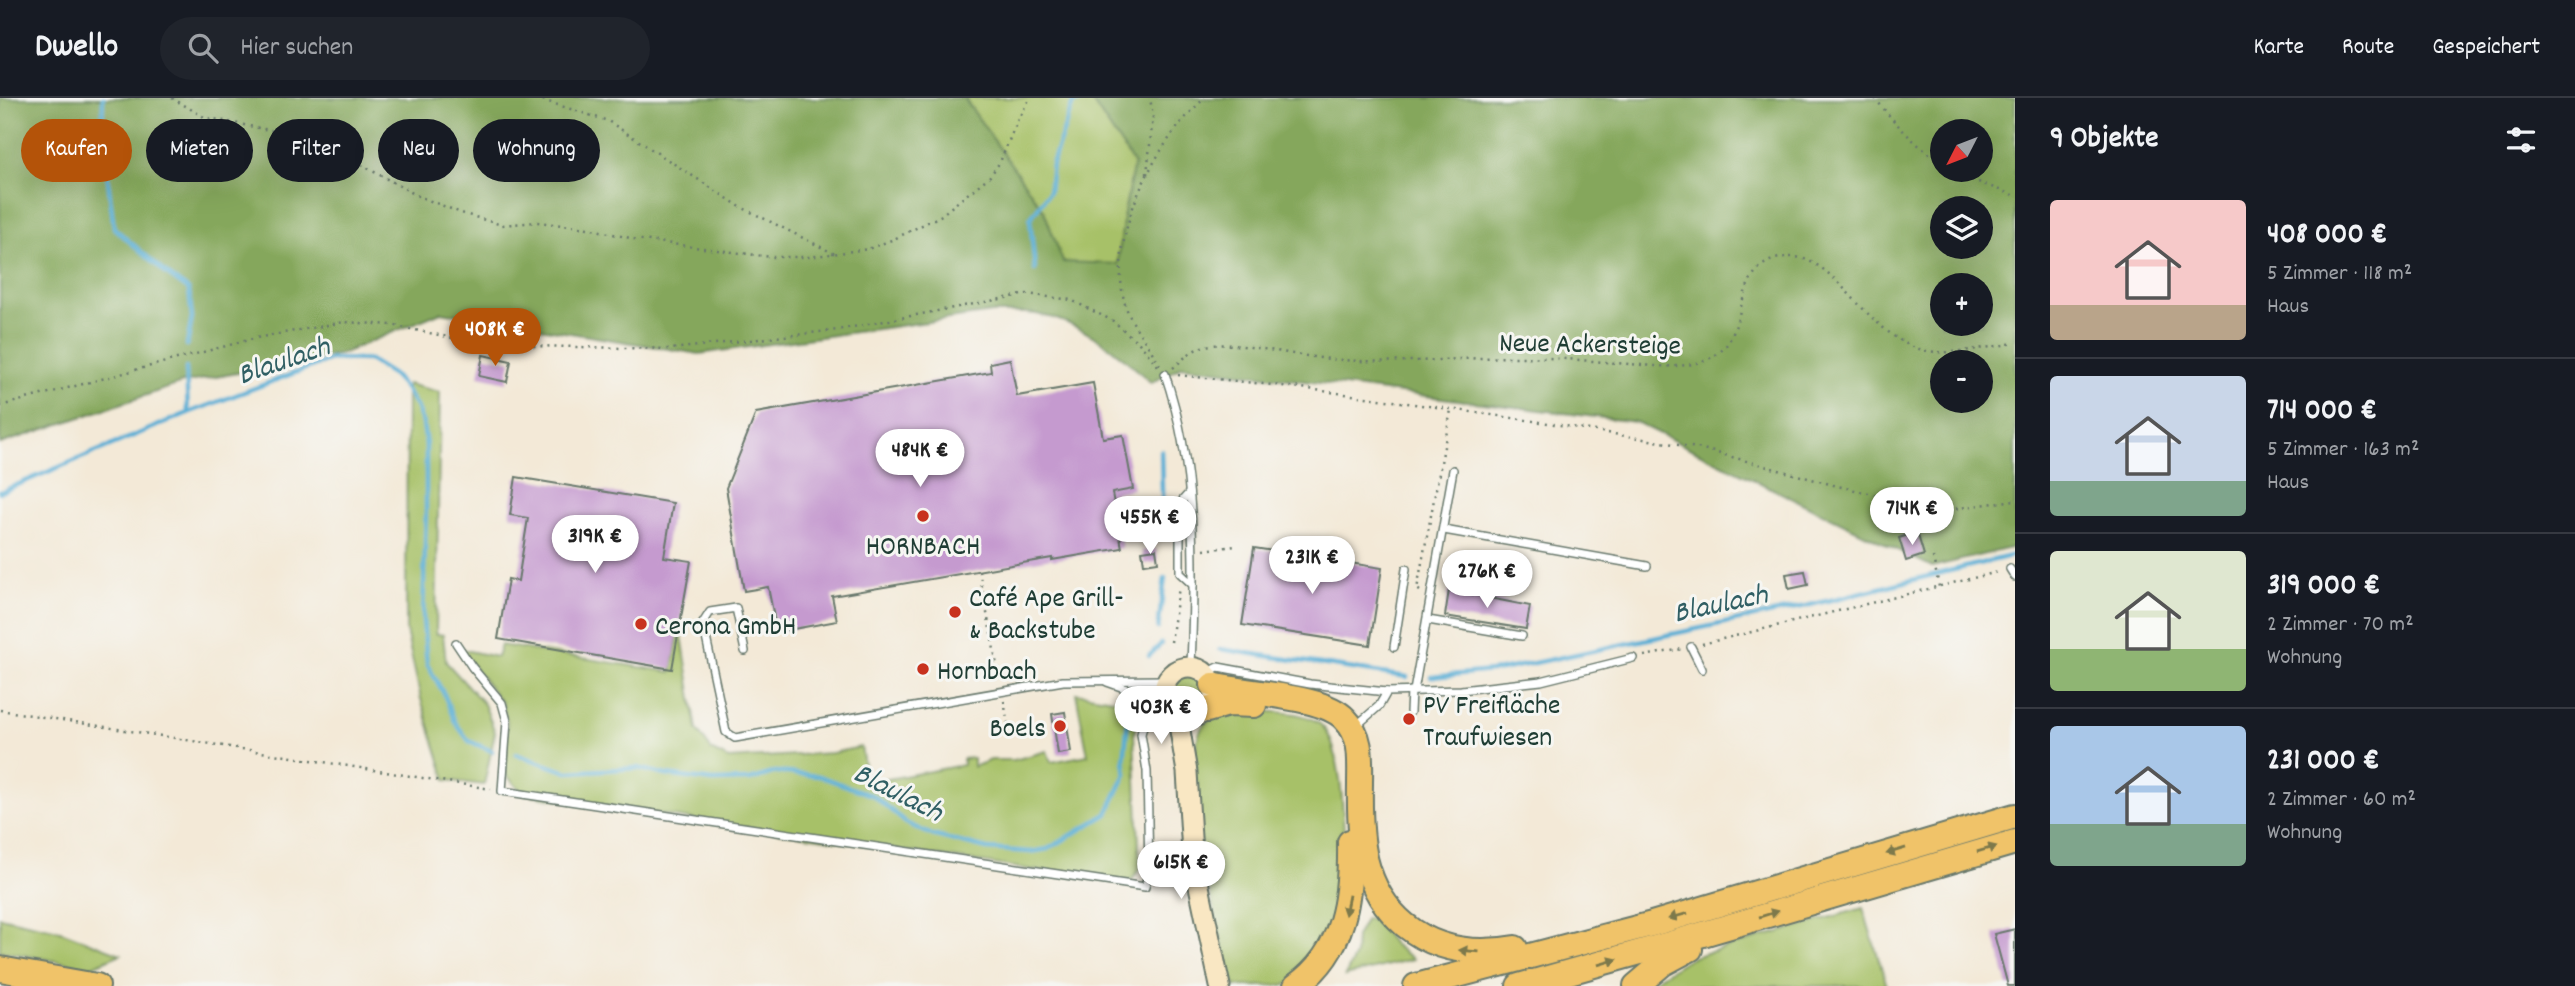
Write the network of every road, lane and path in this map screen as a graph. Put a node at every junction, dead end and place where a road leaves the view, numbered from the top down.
1 (172, 98) edge
2 (536, 98) edge
3 (1030, 98) edge
4 (1150, 98) edge
5 (1205, 98) edge
6 (1875, 98) edge
7 (1930, 155) edge
8 (1146, 177) junction
9 (1978, 182) edge
10 (2015, 196) edge
11 (835, 254) junction
12 (2015, 343) edge
13 (1165, 374) junction
14 (0, 406) edge
15 (1451, 409) junction
16 (1453, 470) dead end
17 (1189, 493) junction
18 (2015, 500) edge
19 (1444, 530) junction
20 (1235, 546) dead end
21 (1193, 551) junction
22 (1933, 557) dead end
23 (1647, 566) dead end
24 (1406, 569) dead end
25 (2010, 569) joint
26 (979, 570) dead end
27 (1180, 573) junction
28 (2015, 577) edge
29 (1193, 585) junction
30 (1939, 587) junction
31 (1432, 598) junction
32 (1428, 620) junction
33 (1522, 636) dead end
34 (1171, 642) dead end
35 (456, 643) dead end
36 (1394, 647) dead end
37 (1690, 647) junction
38 (745, 651) dead end
39 (1633, 658) joint
40 (1702, 669) dead end
41 (1203, 675) junction
42 (1167, 680) junction
43 (1107, 681) junction
44 (1412, 691) junction
45 (1002, 692) junction
46 (1303, 692) junction
47 (1387, 692) junction
48 (1165, 704) junction
49 (0, 710) edge
50 (1203, 712) junction
51 (1410, 712) dead end
52 (1354, 728) junction
53 (1011, 741) dead end
54 (1187, 772) junction
55 (502, 791) junction
56 (2015, 816) edge
57 (2015, 842) edge
58 (1704, 934) junction
59 (1609, 936) junction
60 (0, 969) edge
61 (1218, 979) edge
62 (97, 986) edge
63 (1296, 986) edge
64 (1416, 986) edge
65 (1518, 986) edge
66 (1636, 986) edge

1 - 11 path
2 - 11 path
3 - 11 path
4 - 8 path
5 - 8 path
6 - 7 path
8 - 13 path
9 - 10 path
12 - 13 path, Neue Ackersteige
13 - 14 path
13 - 15 path
13 - 17 lane
15 - 18 path
15 - 31 path
16 - 19 lane
17 - 21 lane
17 - 27 lane
19 - 23 lane
19 - 31 lane
20 - 21 path
21 - 29 lane
22 - 30 path
24 - 36 lane
25 - 28 lane
25 - 30 path
26 - 45 path
27 - 29 lane
27 - 34 path
29 - 41 lane
30 - 37 path
31 - 32 lane
32 - 33 lane
32 - 44 lane
35 - 55 lane
37 - 39 path
37 - 40 lane
38 - 45 lane
39 - 44 lane
41 - 42 street
41 - 46 highway
41 - 50 street
42 - 43 lane
42 - 48 street
43 - 45 lane
43 - 48 lane
44 - 47 lane
44 - 51 lane
45 - 53 path
46 - 47 lane
46 - 52 highway
47 - 52 lane
48 - 50 street
48 - 54 street
48 - 55 lane
49 - 55 path
50 - 54 street
50 -> 63 highway
59 -> 52 highway
54 - 61 street
56 -> 59 highway
58 -> 57 highway
65 -> 58 highway
58 - 66 highway
59 - 64 highway
60 - 62 highway

